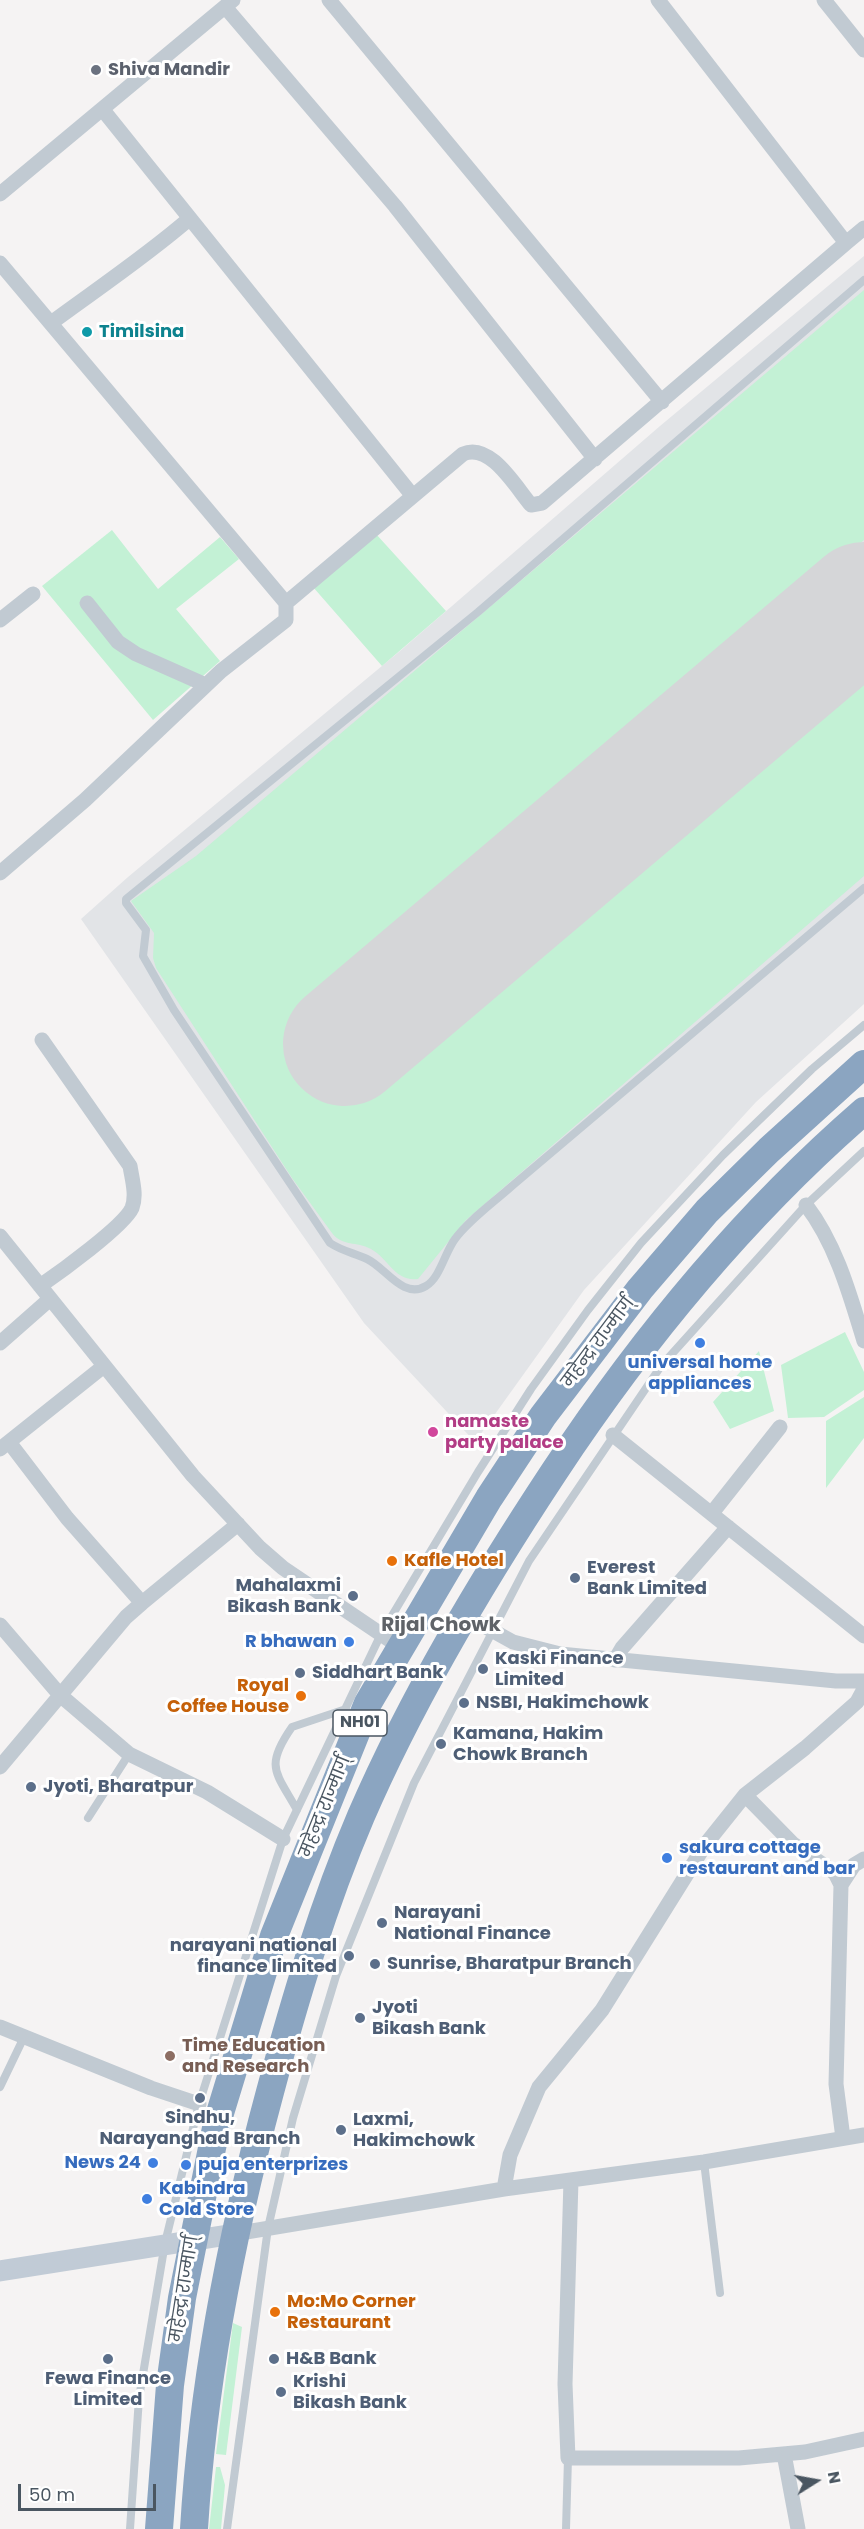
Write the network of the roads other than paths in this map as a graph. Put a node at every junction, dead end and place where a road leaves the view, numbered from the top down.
1 (329, 0) edge
2 (658, 0) edge
3 (824, 0) edge
4 (230, 4) edge
5 (864, 50) edge
6 (103, 111) junction
7 (2, 189) edge
8 (189, 219) junction
9 (864, 228) edge
10 (846, 243) junction
11 (0, 263) edge
12 (864, 280) edge
13 (51, 323) junction
14 (662, 402) junction
15 (595, 459) junction
16 (412, 495) junction
17 (33, 594) dead end
18 (87, 603) dead end
19 (286, 603) junction
20 (0, 620) edge
21 (206, 685) junction
22 (0, 873) edge
23 (864, 888) edge
24 (864, 1025) edge
25 (42, 1040) dead end
26 (864, 1064) edge
27 (864, 1112) edge
28 (864, 1151) edge
29 (806, 1205) junction
30 (0, 1236) edge
31 (40, 1286) junction
32 (50, 1299) junction
33 (864, 1341) edge
34 (0, 1343) edge
35 (104, 1366) junction
36 (780, 1427) dead end
37 (613, 1435) junction
38 (4, 1445) edge
39 (712, 1513) junction
40 (238, 1524) junction
41 (728, 1527) junction
42 (142, 1603) junction
43 (466, 1616) junction
44 (0, 1625) edge
45 (491, 1631) junction
46 (864, 1636) edge
47 (391, 1640) junction
48 (615, 1660) junction
49 (864, 1681) edge
50 (864, 1689) edge
51 (60, 1695) junction
52 (346, 1709) junction
53 (129, 1754) junction
54 (0, 1767) edge
55 (746, 1795) junction
56 (297, 1810) junction
57 (88, 1818) dead end
58 (283, 1839) junction
59 (864, 1859) edge
60 (841, 1885) junction
61 (0, 2027) edge
62 (24, 2037) junction
63 (0, 2087) edge
64 (199, 2104) junction
65 (864, 2135) edge
66 (843, 2138) junction
67 (704, 2162) junction
68 (571, 2180) junction
69 (504, 2189) junction
70 (268, 2228) junction
71 (234, 2234) junction
72 (179, 2241) junction
73 (0, 2271) edge
74 (720, 2293) dead end
75 (864, 2439) edge
76 (784, 2454) junction
77 (568, 2458) junction
78 (130, 2529) edge
79 (159, 2529) edge
80 (194, 2529) edge
81 (227, 2529) edge
82 (567, 2529) edge
83 (798, 2529) edge

1 - 14 street
2 - 10 street
3 - 5 street
4 - 6 street
4 - 15 street
6 - 7 street
6 - 8 street
8 - 13 street
8 - 16 street
9 - 10 street
10 - 14 street
11 - 13 street
12 - 23 lane
13 - 19 street
14 - 15 street
15 - 16 street
16 - 19 street
17 - 20 street
18 - 21 street
19 - 21 street
21 - 22 street
24 - 47 lane
25 - 31 street
26 - 47 highway, महेन्द्र राज्मार्ग् / NH01
27 - 43 highway, महेन्द्र राज्मार्ग् / NH01
28 - 29 lane
29 - 33 street
29 - 37 lane
30 - 31 street
31 - 32 street
32 - 34 street
32 - 35 street
35 - 38 street
35 - 40 street
36 - 39 street
37 - 39 street
37 - 45 lane
38 - 42 street
39 - 41 street
40 - 42 street
40 - 47 street
41 - 46 street
41 - 48 street
42 - 51 street
43 - 45 street
43 - 71 highway, महेन्द्र राज्मार्ग् / NH01
44 - 51 street
45 - 48 street
45 - 70 lane
47 - 52 lane
47 - 72 highway, महेन्द्र राज्मार्ग् / NH01
48 - 49 street
50 - 55 street
51 - 53 street
51 - 54 street
52 - 56 lane
52 - 56 lane
53 - 57 lane
53 - 58 street
55 - 60 street
55 - 69 street
56 - 58 lane
58 - 64 lane
59 - 60 street
60 - 66 street
61 - 62 street
62 - 63 lane
62 - 64 street
64 - 72 lane
65 - 66 street
66 - 67 street
67 - 68 street
67 - 74 lane
68 - 69 street
68 - 77 street
69 - 70 street
70 - 71 street
70 - 81 lane
71 - 72 main road
71 - 80 highway, महेन्द्र राज्मार्ग् / NH01
72 - 73 main road
72 - 78 lane
72 - 79 highway, महेन्द्र राज्मार्ग् / NH01
75 - 76 street
76 - 77 street
76 - 83 street
77 - 82 lane

